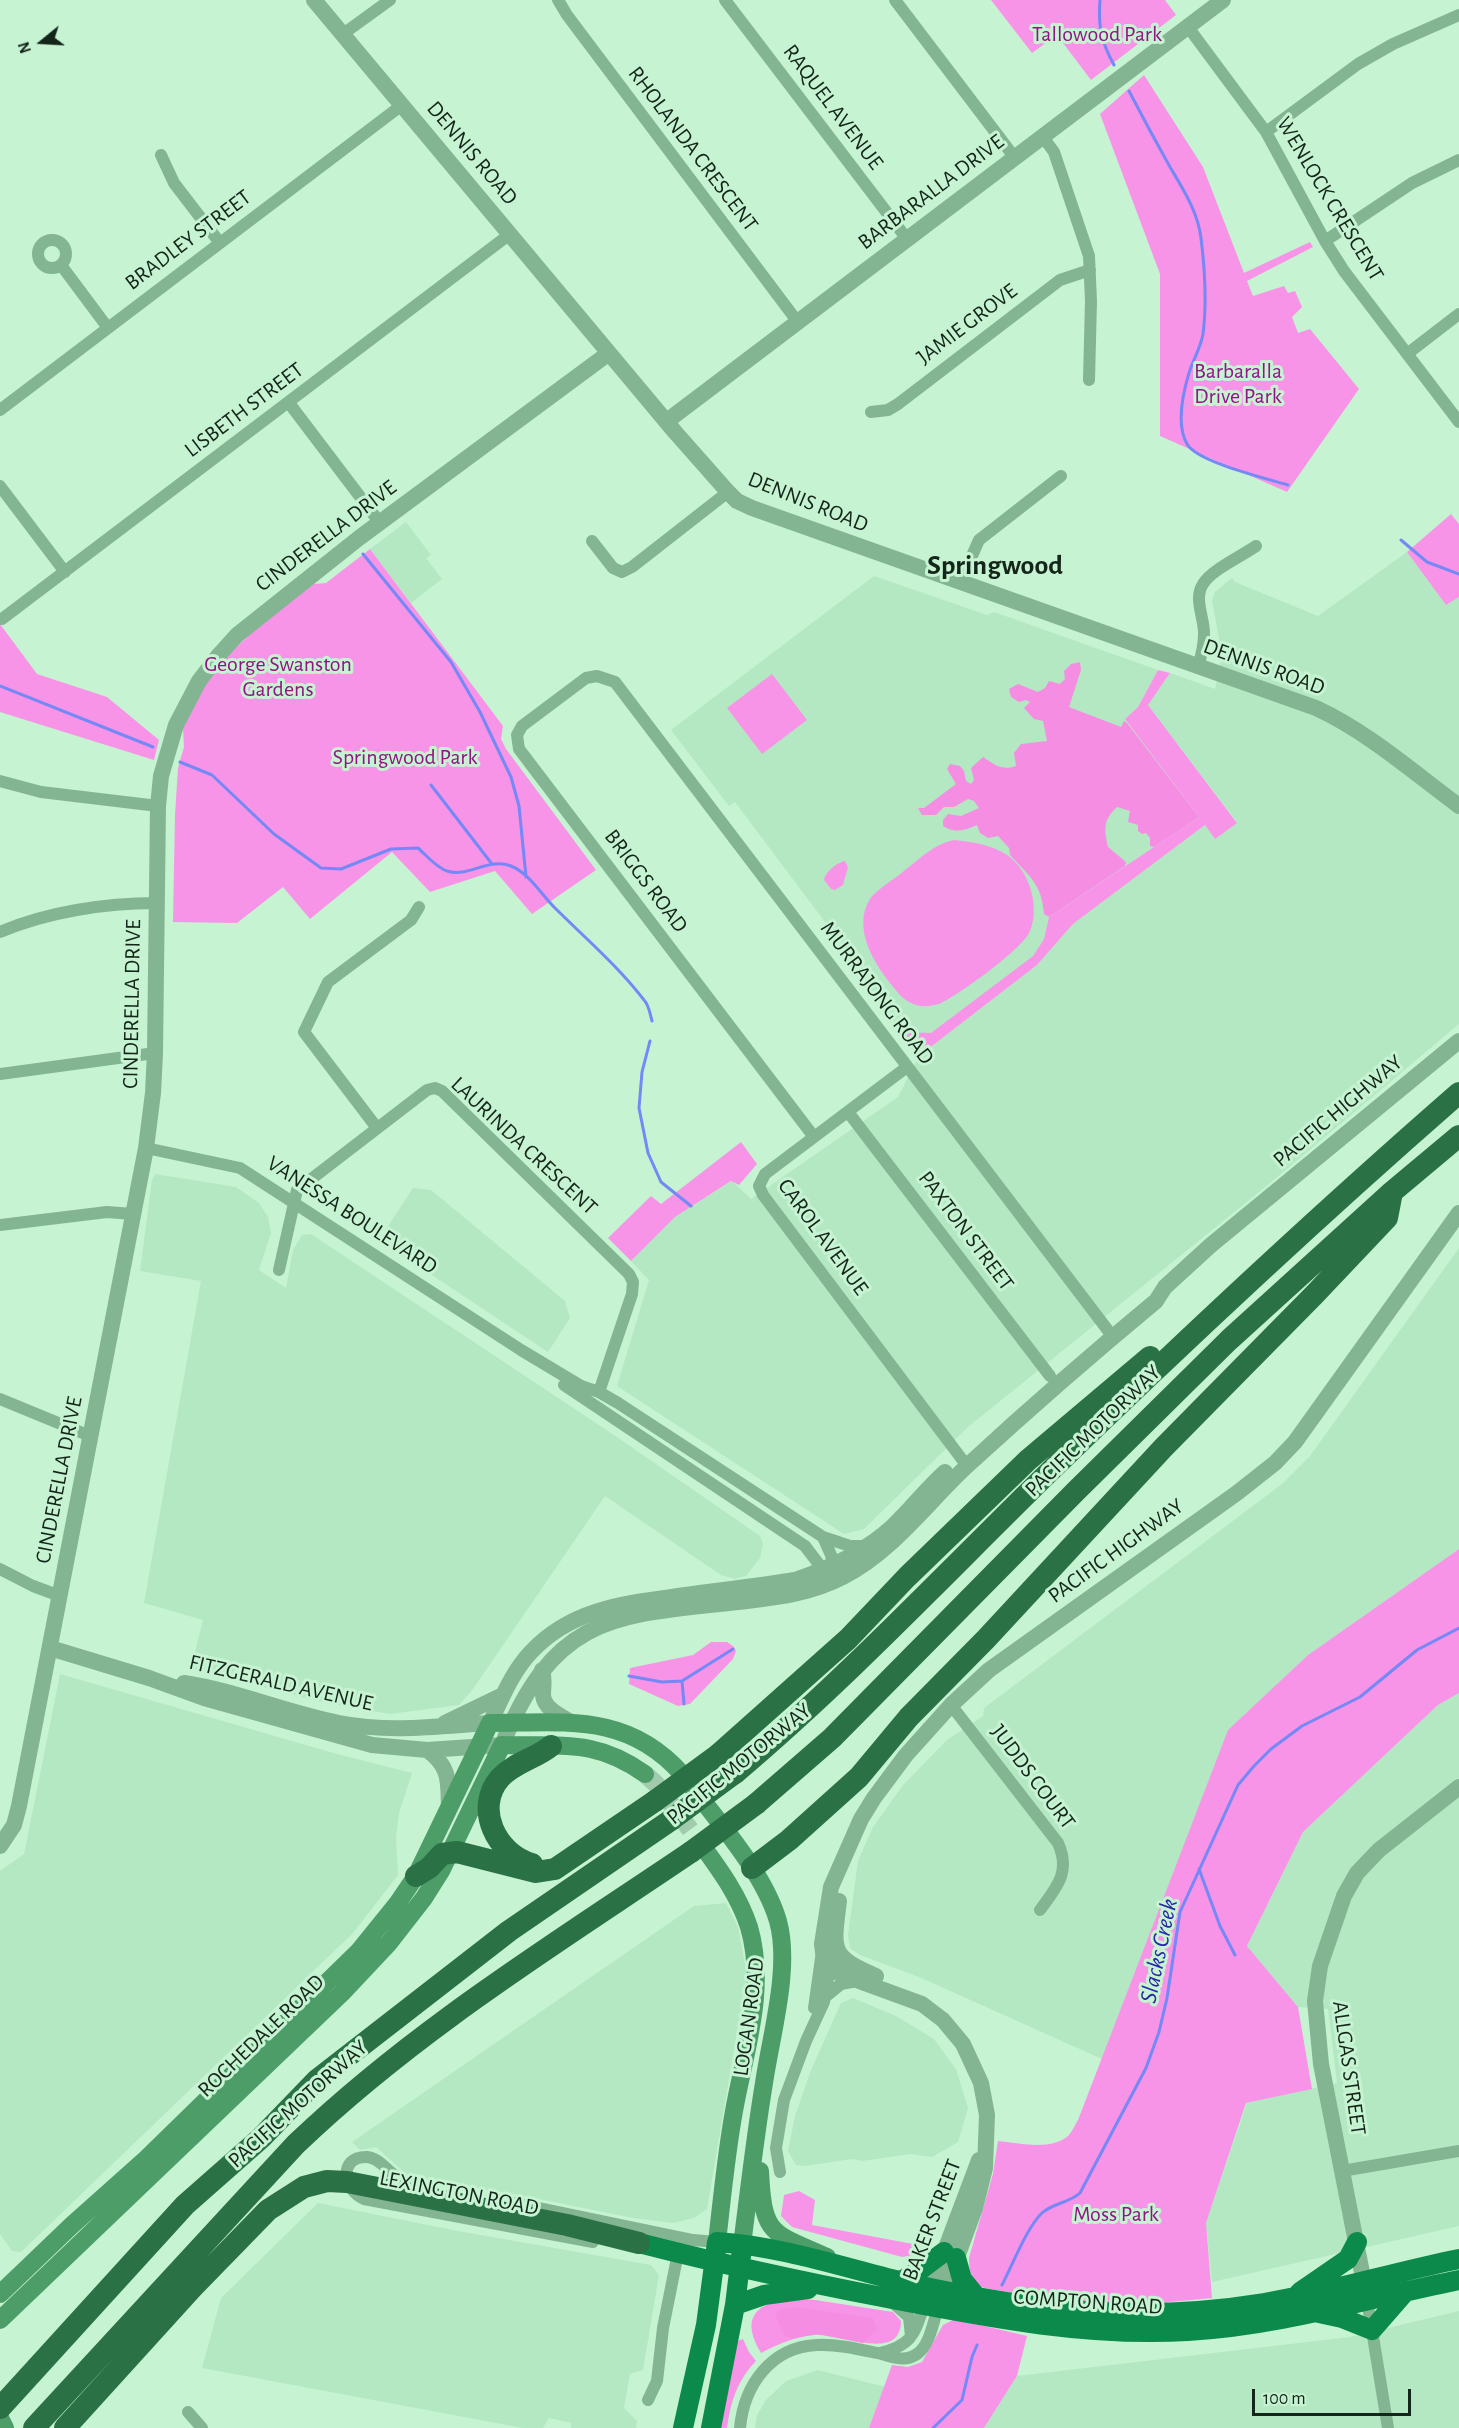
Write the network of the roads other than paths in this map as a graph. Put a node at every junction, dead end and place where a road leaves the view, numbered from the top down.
1 (314, 0) edge
2 (558, 0) edge
3 (725, 0) edge
4 (895, 0) edge
5 (1223, 0) edge
6 (385, 2) edge
7 (1459, 15) edge
8 (1188, 27) junction
9 (343, 34) junction
10 (402, 105) junction
11 (1266, 132) junction
12 (1043, 137) junction
13 (161, 155) dead end
14 (1015, 158) junction
15 (1459, 160) edge
16 (510, 234) junction
17 (907, 239) junction
18 (1325, 241) junction
19 (220, 243) junction
20 (61, 265) dead end
21 (1090, 270) junction
22 (1459, 314) edge
23 (796, 321) junction
24 (108, 328) junction
25 (609, 353) junction
26 (1407, 354) junction
27 (1089, 380) dead end
28 (289, 403) junction
29 (0, 410) edge
30 (871, 412) dead end
31 (667, 421) junction
32 (1459, 422) edge
33 (1061, 476) dead end
34 (0, 486) edge
35 (728, 492) junction
36 (380, 523) junction
37 (592, 541) dead end
38 (1256, 546) dead end
39 (65, 572) junction
40 (960, 582) junction
41 (3, 620) dead end
42 (1198, 667) junction
43 (606, 677) joint
44 (0, 781) edge
45 (158, 806) junction
46 (1459, 806) edge
47 (156, 903) junction
48 (418, 907) dead end
49 (0, 932) edge
50 (1459, 1041) edge
51 (155, 1053) junction
52 (907, 1067) junction
53 (0, 1074) edge
54 (1459, 1092) edge
55 (848, 1112) junction
56 (377, 1128) junction
57 (1459, 1136) edge
58 (814, 1137) junction
59 (146, 1148) junction
60 (1392, 1192) junction
61 (296, 1202) junction
62 (1459, 1213) edge
63 (133, 1214) junction
64 (0, 1225) edge
65 (279, 1270) dead end
66 (1255, 1278) junction
67 (1109, 1333) junction
68 (521, 1350) junction
69 (1050, 1376) junction
70 (599, 1392) junction
71 (0, 1399) edge
72 (90, 1436) junction
73 (964, 1462) junction
74 (718, 1469) junction
75 (710, 1481) junction
76 (823, 1537) junction
77 (867, 1546) junction
78 (0, 1569) edge
79 (831, 1572) junction
80 (60, 1596) junction
81 (50, 1648) junction
82 (542, 1670) junction
83 (149, 1678) junction
84 (503, 1695) junction
85 (951, 1705) junction
86 (571, 1722) junction
87 (490, 1723) junction
88 (511, 1723) junction
89 (438, 1726) junction
90 (502, 1745) junction
91 (551, 1746) junction
92 (480, 1747) junction
93 (427, 1750) junction
94 (645, 1774) tunnel mouth
95 (1459, 1787) edge
96 (475, 1800) junction
97 (449, 1809) junction
98 (0, 1846) edge
99 (696, 1848) junction
100 (449, 1853) junction
101 (579, 1853) junction
102 (501, 1863) junction
103 (752, 1868) junction
104 (416, 1876) junction
105 (726, 1879) junction
106 (1040, 1910) dead end
107 (827, 1938) junction
108 (850, 1965) junction
109 (827, 1966) junction
110 (858, 1980) junction
111 (821, 2003) junction
112 (922, 2004) junction
113 (757, 2127) junction
114 (1459, 2151) edge
115 (1342, 2171) junction
116 (780, 2172) dead end
117 (347, 2182) junction
118 (717, 2242) junction
119 (1357, 2242) junction
120 (639, 2243) joint
121 (742, 2245) junction
122 (678, 2253) junction
123 (950, 2255) junction
124 (1459, 2259) edge
125 (714, 2263) junction
126 (740, 2269) junction
127 (856, 2269) junction
128 (19, 2276) junction
129 (1459, 2280) edge
130 (0, 2281) edge
131 (901, 2281) junction
132 (830, 2288) junction
133 (1366, 2291) junction
134 (1406, 2291) junction
135 (0, 2294) edge
136 (975, 2295) junction
137 (887, 2298) junction
138 (934, 2298) junction
139 (1290, 2298) junction
140 (735, 2306) junction
141 (1315, 2312) junction
142 (0, 2320) edge
143 (1372, 2330) junction
144 (911, 2337) junction
145 (879, 2353) junction
146 (648, 2400) dead end
147 (3, 2408) edge
148 (188, 2412) dead end
149 (5, 2428) edge
150 (34, 2428) edge
151 (65, 2428) edge
152 (202, 2428) edge
153 (683, 2428) edge
154 (711, 2428) edge
155 (740, 2428) edge
156 (1388, 2428) edge

1 - 9 street, DENNIS ROAD
2 - 23 street, RHOLANDA CRESCENT
3 - 17 street, RAQUEL AVENUE
4 - 14 street
5 - 8 street, BARBARALLA DRIVE
6 - 9 street
7 - 11 street
8 - 11 street, WENLOCK CRESCENT
8 - 12 street, BARBARALLA DRIVE
9 - 10 street, DENNIS ROAD
10 - 16 street, DENNIS ROAD
10 - 19 street, BRADLEY STREET
11 - 18 street, WENLOCK CRESCENT
12 - 14 street, BARBARALLA DRIVE
12 - 21 street
13 - 19 street
14 - 17 street, BARBARALLA DRIVE
15 - 18 street
16 - 25 street, DENNIS ROAD
16 - 28 street, LISBETH STREET
17 - 23 street, BARBARALLA DRIVE
18 - 26 street, WENLOCK CRESCENT
19 - 24 street, BRADLEY STREET
20 - 24 street
21 - 27 street
21 - 30 street, JAMIE GROVE
22 - 26 street
23 - 31 street, BARBARALLA DRIVE
24 - 29 street, BRADLEY STREET
25 - 31 street, DENNIS ROAD
25 - 36 street, CINDERELLA DRIVE
26 - 32 street, WENLOCK CRESCENT
28 - 36 street
28 - 39 street, LISBETH STREET
31 - 35 street, DENNIS ROAD
33 - 40 street
34 - 39 street
35 - 37 street
35 - 40 street, DENNIS ROAD
36 - 45 street, CINDERELLA DRIVE
38 - 42 street
39 - 41 street, LISBETH STREET
40 - 42 street, DENNIS ROAD
42 - 46 street, DENNIS ROAD
43 - 52 street, MURRAJONG ROAD
43 - 58 street, BRIGGS ROAD
44 - 45 street
45 - 47 street, CINDERELLA DRIVE
47 - 49 street
47 - 51 street, CINDERELLA DRIVE
48 - 56 street
50 - 67 street, PACIFIC HIGHWAY
51 - 53 street
51 - 59 street, CINDERELLA DRIVE
52 - 55 street, CAROL AVENUE
52 - 67 street, MURRAJONG ROAD
54 - 66 highway, PACIFIC MOTORWAY
55 - 58 street, CAROL AVENUE
55 - 69 street, PAXTON STREET
56 - 61 street, LAURINDA CRESCENT
56 - 70 street, LAURINDA CRESCENT
57 - 60 highway, PACIFIC MOTORWAY
58 - 73 street, CAROL AVENUE
59 - 61 street, VANESSA BOULEVARD
59 - 63 street, CINDERELLA DRIVE
60 - 99 highway, PACIFIC MOTORWAY, bridge
60 - 103 highway
61 - 65 street, LAURINDA CRESCENT
61 - 68 street, VANESSA BOULEVARD
62 - 85 street, PACIFIC HIGHWAY
63 - 64 street
63 - 72 street, CINDERELLA DRIVE
66 - 101 highway, bridge
66 - 147 highway, PACIFIC MOTORWAY, bridge
67 - 69 street, PACIFIC HIGHWAY
67 - 73 street, PACIFIC HIGHWAY
68 - 70 street, VANESSA BOULEVARD
68 - 75 street, VANESSA BOULEVARD
69 - 73 street, PACIFIC HIGHWAY
70 - 74 street, VANESSA BOULEVARD
71 - 72 street
72 - 80 street, CINDERELLA DRIVE
73 - 77 street, PACIFIC HIGHWAY
73 - 79 street, PACIFIC HIGHWAY
74 - 75 street
74 - 76 street, VANESSA BOULEVARD
75 - 79 street, VANESSA BOULEVARD
76 - 77 street, VANESSA BOULEVARD
76 - 79 street
77 - 79 street, PACIFIC HIGHWAY
78 - 80 street
79 - 82 street, PACIFIC HIGHWAY
79 - 84 street, PACIFIC HIGHWAY
80 - 81 street, CINDERELLA DRIVE
81 - 83 street, FITZGERALD AVENUE
81 - 98 street, CINDERELLA DRIVE
82 - 86 street
82 - 88 street, PACIFIC HIGHWAY
83 - 89 street, FITZGERALD AVENUE
83 - 93 street, FITZGERALD AVENUE
84 - 87 street, PACIFIC HIGHWAY
84 - 89 street, FITZGERALD AVENUE
85 - 106 street, JUDDS COURT
85 - 107 street, PACIFIC HIGHWAY
86 - 88 main road, LOGAN ROAD
86 - 103 main road, LOGAN ROAD
87 - 88 main road, LOGAN ROAD
87 - 89 street, FITZGERALD AVENUE
87 - 92 main road, ROCHEDALE ROAD
88 - 90 street, PACIFIC HIGHWAY
90 - 91 main road
90 - 92 street, FITZGERALD AVENUE
90 - 96 main road, ROCHEDALE ROAD
91 - 94 main road
91 - 101 highway
92 - 93 street, FITZGERALD AVENUE
92 - 97 main road, ROCHEDALE ROAD
93 - 97 street
95 - 115 street, ALLGAS STREET
96 - 100 main road, ROCHEDALE ROAD
96 - 102 highway
97 - 104 main road, ROCHEDALE ROAD
99 - 105 main road, LOGAN ROAD
99 - 150 highway, PACIFIC MOTORWAY
100 - 102 highway
100 - 104 highway
100 - 142 main road, ROCHEDALE ROAD
101 - 102 highway
103 - 105 main road
103 - 113 main road, LOGAN ROAD
104 - 128 main road, ROCHEDALE ROAD
105 - 118 main road, LOGAN ROAD
107 - 108 street
107 - 109 street
108 - 109 street, BAKER STREET
108 - 112 street, BAKER STREET
109 - 110 street, BAKER STREET
109 - 111 street
110 - 111 street
110 - 112 street, BAKER STREET
111 - 116 street
112 - 123 street, BAKER STREET
113 - 121 main road, LOGAN ROAD
113 - 127 main road
114 - 115 street
115 - 119 street, ALLGAS STREET
117 - 118 street, LEXINGTON ROAD
117 - 120 highway
117 - 151 highway
118 - 121 main road, COMPTON ROAD
118 - 125 main road, LOGAN ROAD
119 - 133 street, ALLGAS STREET
119 - 139 main road
120 - 122 main road
121 - 126 main road, LOGAN ROAD
121 - 127 main road, COMPTON ROAD
122 - 125 main road
122 - 146 street
123 - 131 main road
123 - 136 main road
123 - 138 street, BAKER STREET
124 - 133 main road, COMPTON ROAD
125 - 126 main road, COMPTON ROAD
125 - 153 main road, LOGAN ROAD
126 - 132 main road, COMPTON ROAD
126 - 140 main road, LOGAN ROAD
127 - 131 main road, COMPTON ROAD
128 - 130 main road
128 - 135 main road, ROCHEDALE ROAD
129 - 134 main road, COMPTON ROAD
131 - 138 main road, COMPTON ROAD
132 - 137 main road, COMPTON ROAD
132 - 140 main road
133 - 134 main road, COMPTON ROAD
133 - 139 main road, COMPTON ROAD
133 - 141 main road, COMPTON ROAD
133 - 143 street
134 - 143 main road
136 - 138 main road, COMPTON ROAD
136 - 139 main road, COMPTON ROAD
137 - 138 main road, COMPTON ROAD
137 - 144 street
138 - 141 main road, COMPTON ROAD
138 - 144 street
138 - 145 street
140 - 154 main road, LOGAN ROAD
141 - 143 main road
143 - 156 street
144 - 145 street
145 - 155 street
147 - 149 main road
148 - 152 street

